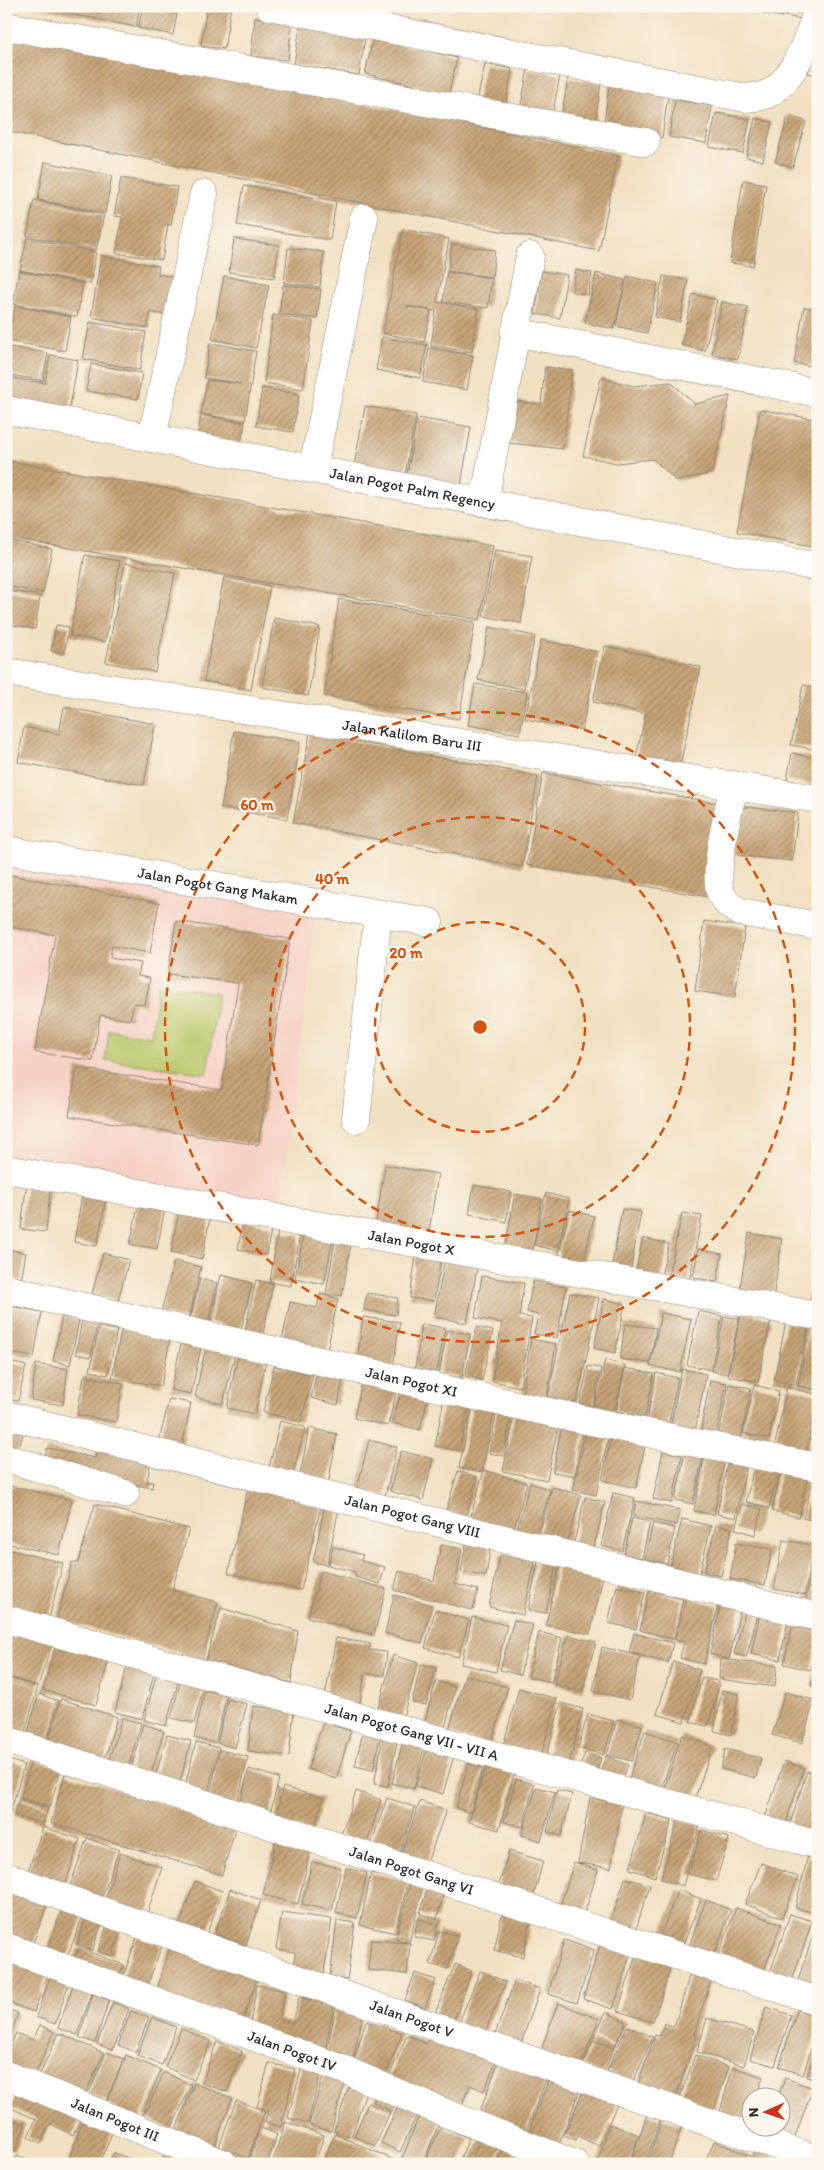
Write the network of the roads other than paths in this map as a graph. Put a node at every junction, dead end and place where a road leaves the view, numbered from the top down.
1 (269, 6) edge
2 (818, 10) edge
3 (6, 26) edge
4 (646, 142) dead end
5 (204, 194) dead end
6 (364, 218) dead end
7 (530, 256) dead end
8 (515, 332) junction
9 (818, 393) edge
10 (6, 410) edge
11 (152, 438) junction
12 (313, 468) junction
13 (484, 502) junction
14 (818, 567) edge
15 (6, 672) edge
16 (734, 785) junction
17 (818, 799) edge
18 (6, 850) edge
19 (378, 914) junction
20 (429, 922) dead end
21 (818, 926) edge
22 (356, 1119) dead end
23 (6, 1169) edge
24 (6, 1289) edge
25 (818, 1316) edge
26 (6, 1415) edge
27 (6, 1458) edge
28 (818, 1468) edge
29 (125, 1494) dead end
30 (818, 1617) edge
31 (6, 1619) edge
32 (6, 1740) edge
33 (818, 1845) edge
34 (6, 1876) edge
35 (6, 1947) edge
36 (818, 2000) edge
37 (6, 2075) edge
38 (818, 2160) edge
39 (224, 2164) edge
40 (574, 2164) edge

1 - 2 street
3 - 4 street
5 - 11 street
6 - 12 street
7 - 8 street
8 - 9 street
8 - 13 street
10 - 11 street, Jalan Pogot Palm Regency
11 - 12 street, Jalan Pogot Palm Regency
12 - 13 street, Jalan Pogot Palm Regency
13 - 14 street, Jalan Pogot Palm Regency
15 - 16 street, Jalan Kalilom Baru III
16 - 17 street, Jalan Kalilom Baru III
16 - 21 street
18 - 19 street, Jalan Pogot Gang Makam
19 - 20 street, Jalan Pogot Gang Makam
19 - 22 street
23 - 25 street, Jalan Pogot X
24 - 28 street, Jalan Pogot XI
26 - 30 street, Jalan Pogot Gang VIII
27 - 29 street
31 - 33 street, Jalan Pogot Gang VII - VII A
32 - 36 street, Jalan Pogot Gang VI
34 - 38 street, Jalan Pogot V
35 - 40 street, Jalan Pogot IV
37 - 39 street, Jalan Pogot III

